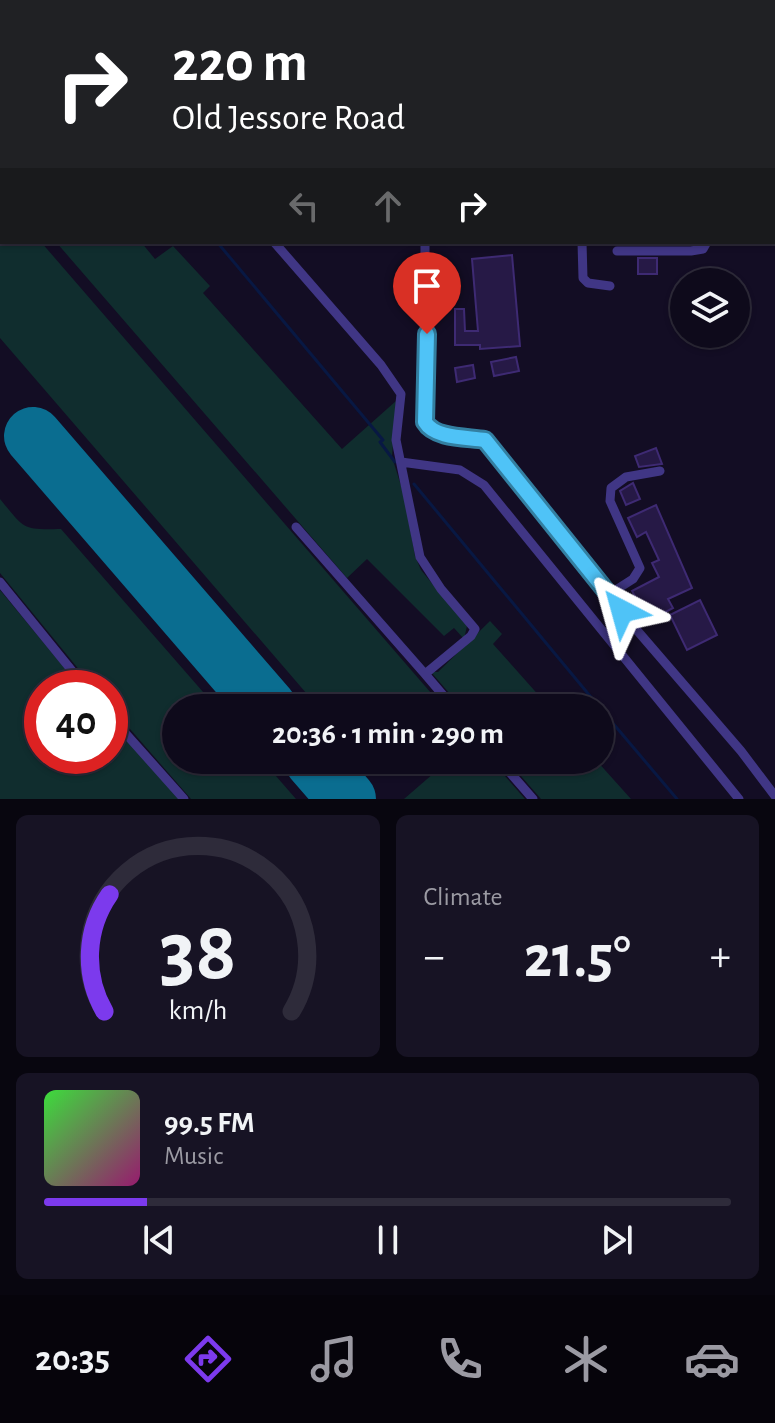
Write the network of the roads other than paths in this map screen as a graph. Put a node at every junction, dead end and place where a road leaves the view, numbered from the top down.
1 (276, 244) edge
2 (425, 244) edge
3 (582, 244) edge
4 (706, 244) edge
5 (617, 251) dead end
6 (610, 286) dead end
7 (401, 462) junction
8 (660, 471) dead end
9 (296, 527) dead end
10 (0, 582) edge
11 (608, 595) junction
12 (71, 670) edge
13 (425, 674) junction
14 (442, 694) edge
15 (128, 736) edge
16 (511, 774) edge
17 (775, 796) edge
18 (184, 799) edge
19 (533, 799) edge
20 (739, 799) edge

1 - 7 street
2 - 11 street
3 - 6 street
4 - 5 street
7 - 13 street
7 - 20 street
8 - 11 street
9 - 13 street
10 - 12 street
11 - 17 street
13 - 14 street
15 - 18 street
16 - 19 street

